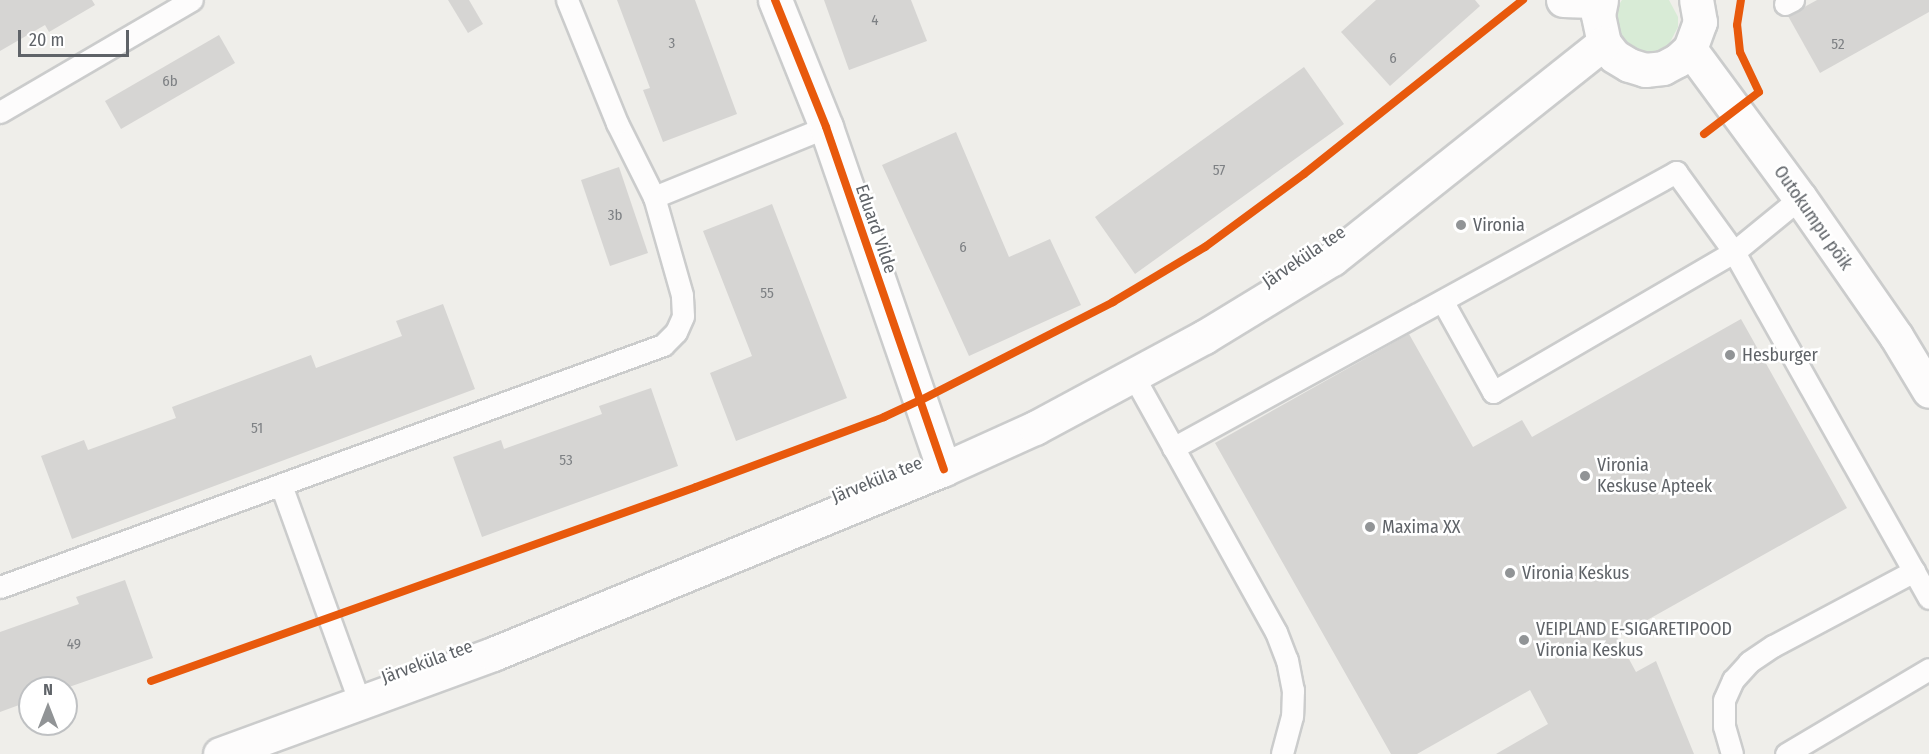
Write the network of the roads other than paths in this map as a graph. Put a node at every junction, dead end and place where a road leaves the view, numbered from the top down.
1 (192, 0) edge
2 (567, 0) edge
3 (775, 0) edge
4 (1563, 0) edge
5 (1696, 0) edge
6 (1601, 1) edge
7 (1604, 43) junction
8 (1690, 49) junction
9 (0, 112) edge
10 (826, 127) junction
11 (654, 197) junction
12 (1800, 198) junction
13 (1734, 252) junction
14 (1443, 302) junction
15 (1134, 377) junction
16 (1929, 391) edge
17 (1173, 448) junction
18 (944, 470) junction
19 (281, 485) junction
20 (1914, 571) junction
21 (0, 587) edge
22 (1929, 598) edge
23 (1929, 669) edge
24 (360, 703) junction
25 (220, 754) edge
26 (1282, 754) edge
27 (1732, 754) edge
28 (1786, 754) edge

1 - 9 lane
2 - 11 lane
3 - 10 main road, Eduard Vilde
4 - 6 main road
5 - 8 main road
6 - 7 main road
7 - 8 main road
7 - 15 main road, Järveküla tee
8 - 12 main road, Outokumpu põik
10 - 11 lane
10 - 18 main road, Eduard Vilde
11 - 19 lane
12 - 13 lane
12 - 16 main road, Outokumpu põik
13 - 14 lane
13 - 14 lane
13 - 20 lane
14 - 17 lane
15 - 17 lane
15 - 18 main road, Järveküla tee
17 - 26 lane
18 - 24 main road, Järveküla tee
19 - 21 lane
19 - 24 lane
20 - 22 lane
20 - 27 lane
23 - 28 lane
24 - 25 main road, Järveküla tee

